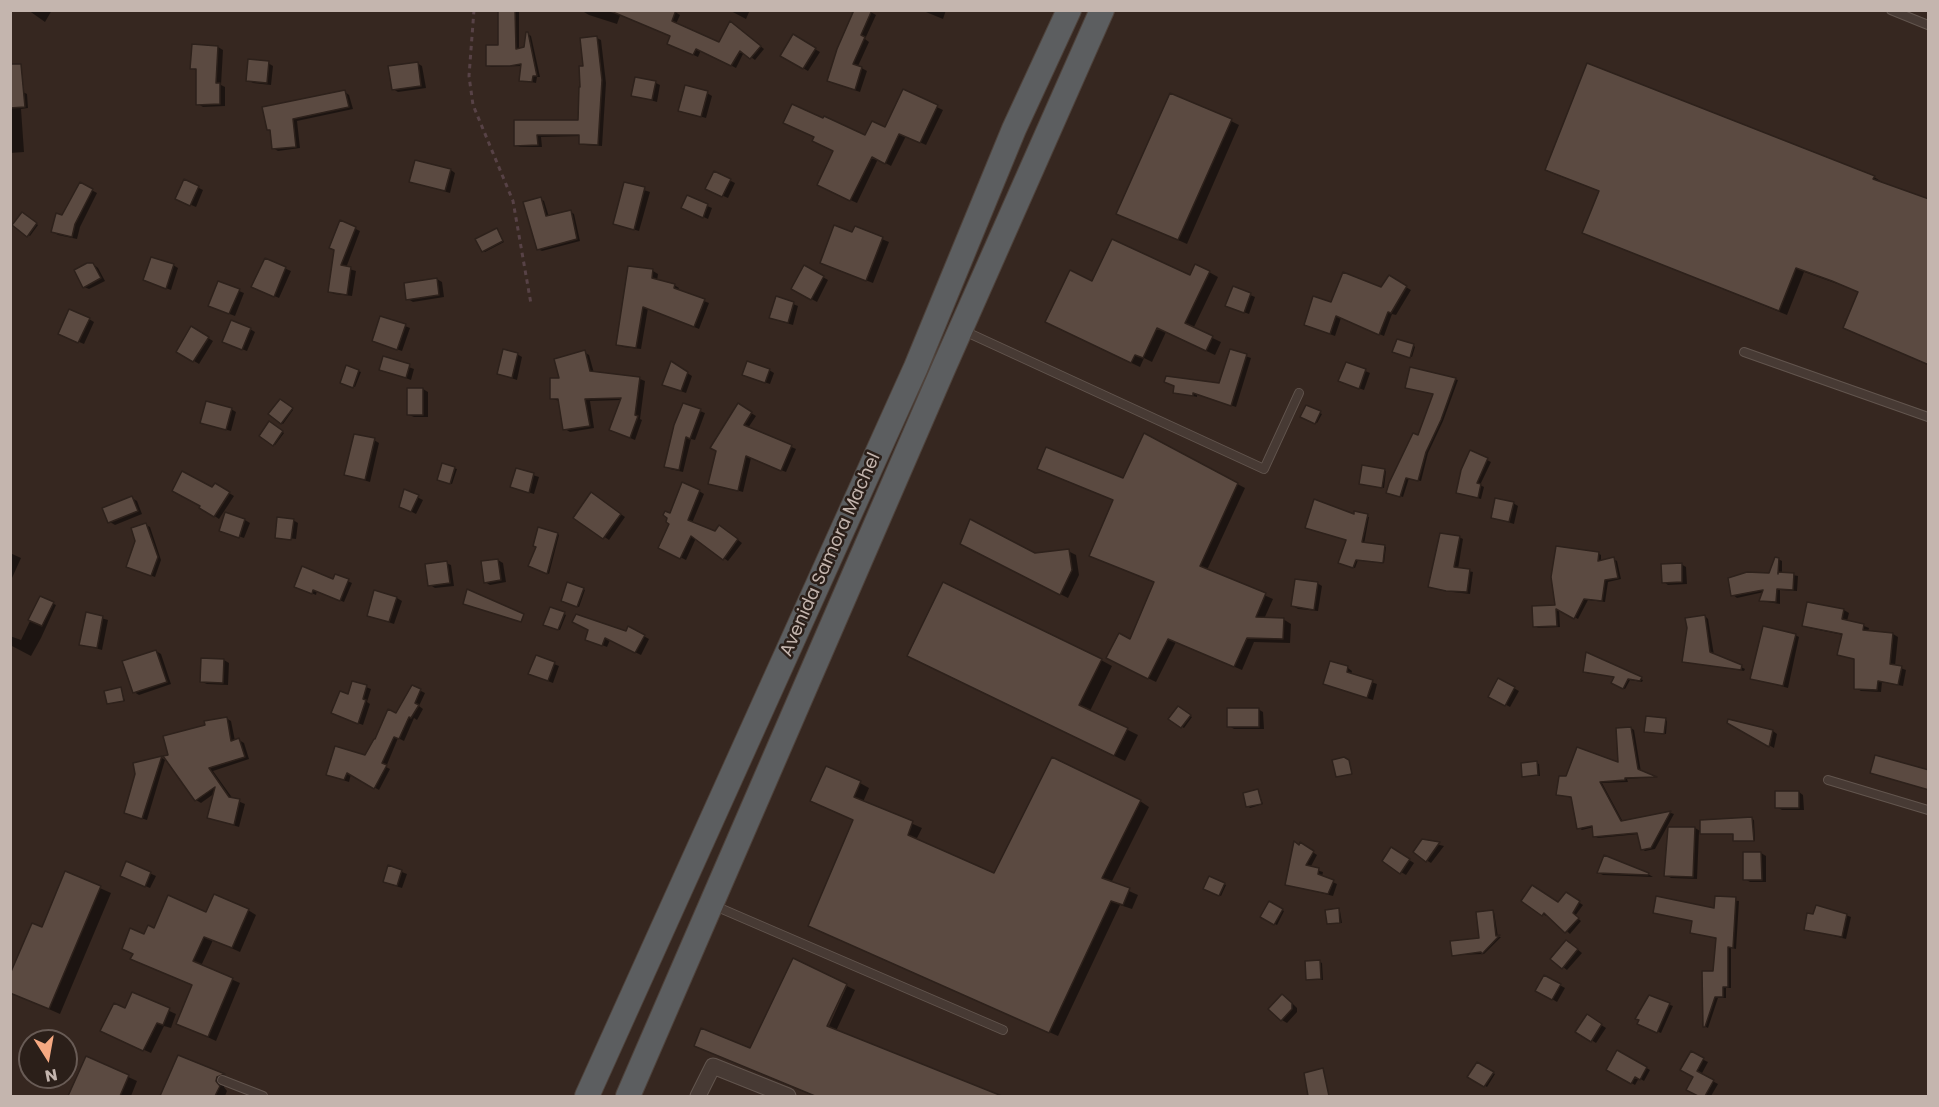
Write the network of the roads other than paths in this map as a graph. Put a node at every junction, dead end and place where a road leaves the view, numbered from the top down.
1 (1069, 10) edge
2 (1102, 10) edge
3 (1891, 10) edge
4 (1929, 25) edge
5 (961, 329) junction
6 (1744, 352) dead end
7 (1299, 393) dead end
8 (1929, 417) edge
9 (1828, 780) dead end
10 (1929, 810) edge
11 (711, 904) junction
12 (1003, 1030) dead end
13 (222, 1080) dead end
14 (263, 1096) edge
15 (587, 1096) edge
16 (628, 1096) edge
17 (698, 1096) edge
18 (788, 1096) edge

1 - 15 highway, Avenida Samora Machel
2 - 5 highway, Avenida Samora Machel
3 - 4 lane
5 - 7 lane
5 - 11 highway, Avenida Samora Machel
6 - 8 lane
9 - 10 lane
11 - 12 lane
11 - 16 highway, Avenida Samora Machel
13 - 14 lane
17 - 18 street

